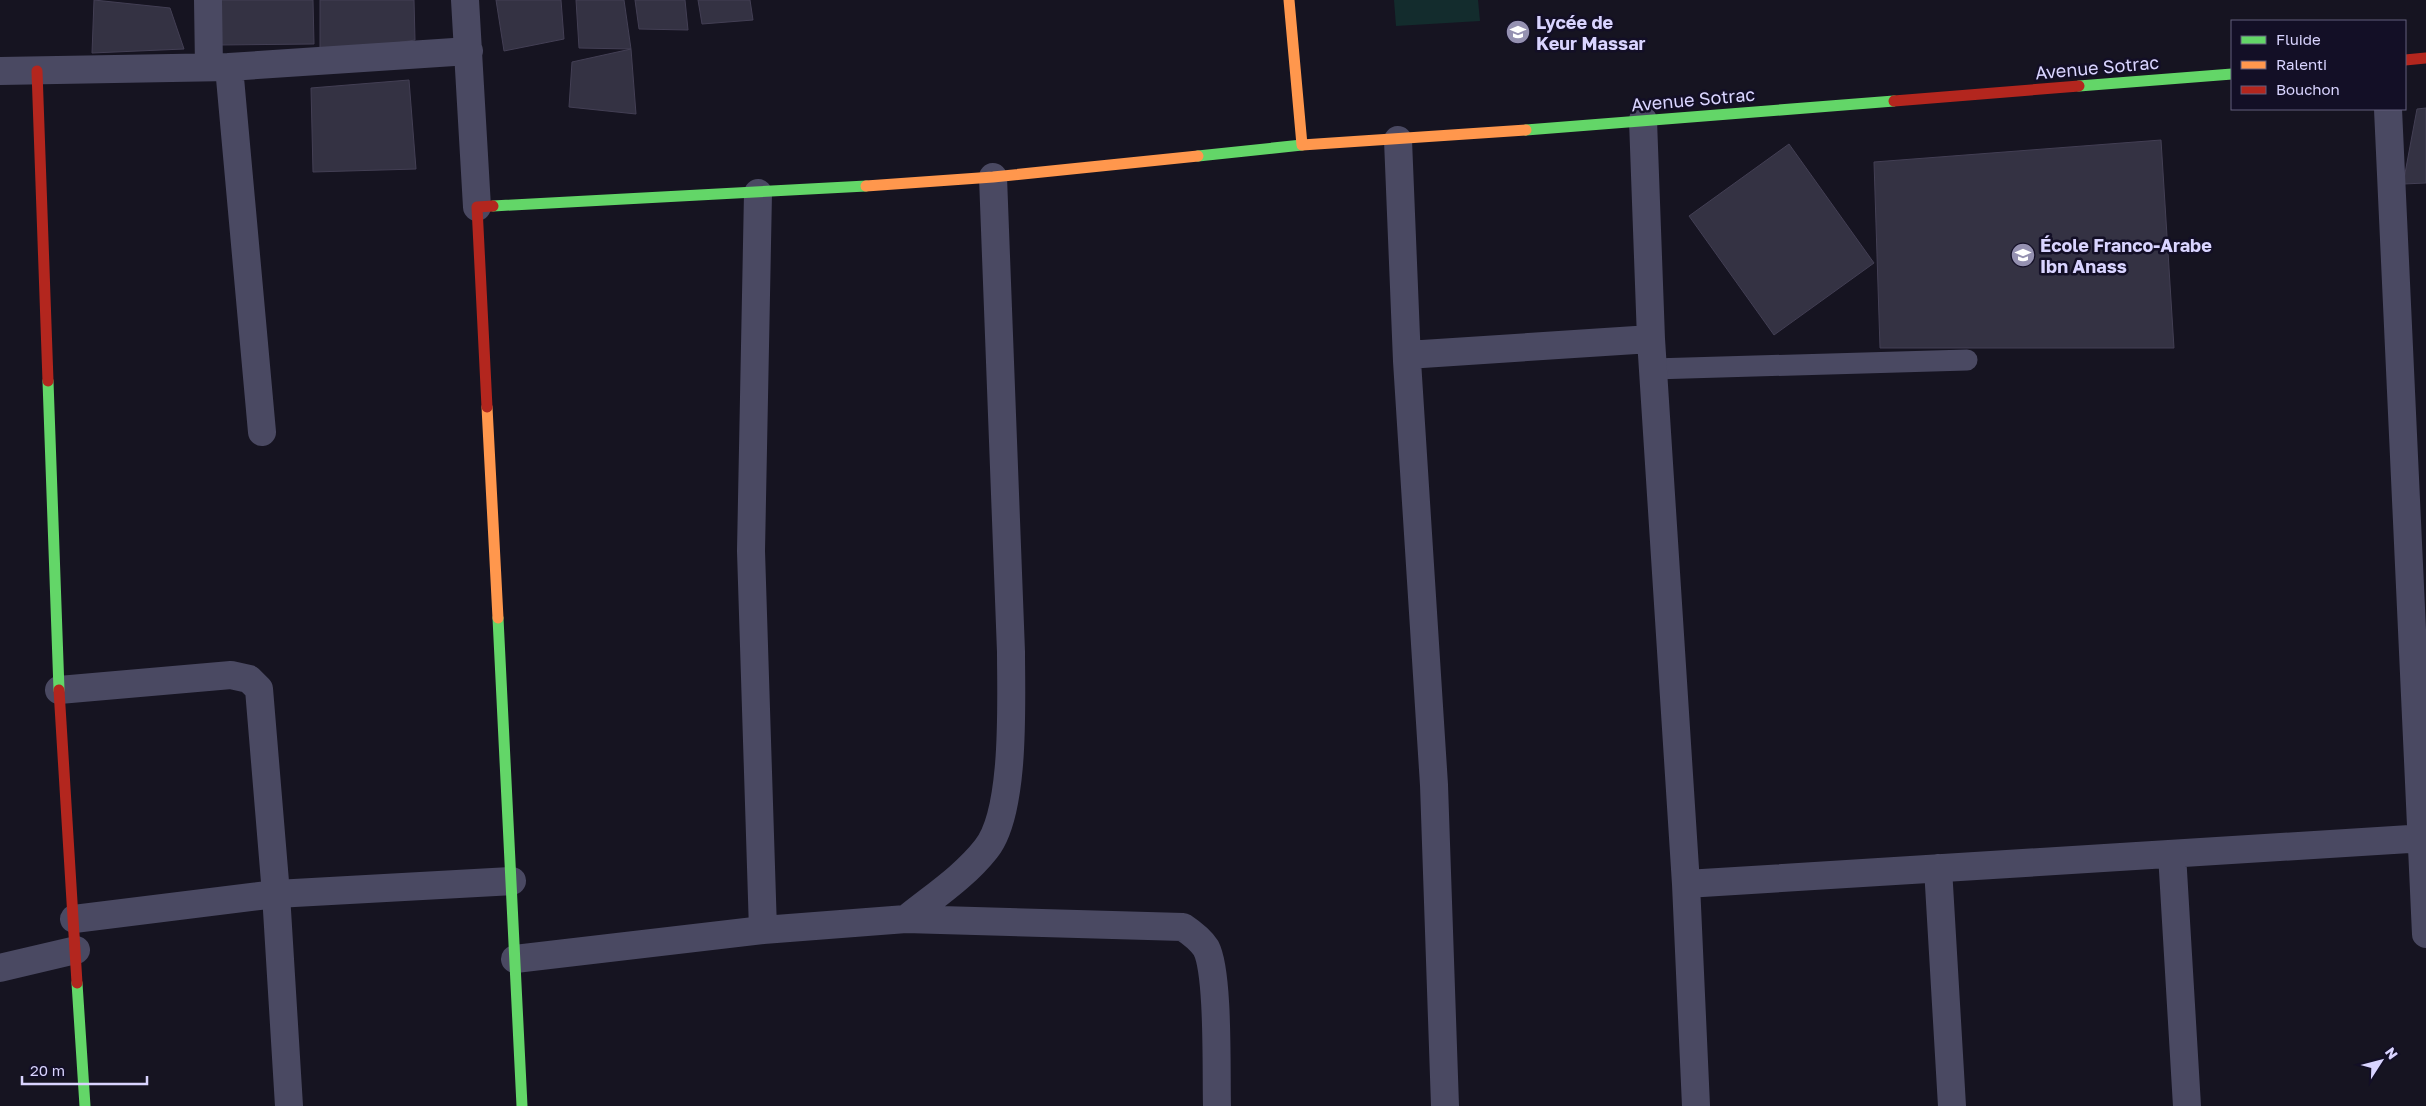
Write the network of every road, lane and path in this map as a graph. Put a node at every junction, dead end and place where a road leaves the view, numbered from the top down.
1 (208, 0) edge
2 (465, 0) edge
3 (1289, 0) edge
4 (469, 51) junction
5 (2426, 58) edge
6 (2406, 60) edge
7 (219, 67) junction
8 (0, 71) edge
9 (37, 71) junction
10 (2231, 74) edge
11 (2388, 110) edge
12 (1643, 120) junction
13 (1398, 140) junction
14 (1302, 145) junction
15 (993, 177) junction
16 (758, 193) junction
17 (477, 207) junction
18 (1650, 339) junction
19 (1407, 355) junction
20 (1966, 360) dead end
21 (1653, 369) junction
22 (262, 432) dead end
23 (59, 690) junction
24 (2424, 838) edge
25 (2172, 854) junction
26 (1938, 868) junction
27 (512, 881) junction
28 (1686, 884) junction
29 (276, 894) junction
30 (74, 919) junction
31 (906, 919) junction
32 (763, 930) junction
33 (2426, 934) edge
34 (76, 950) junction
35 (515, 959) junction
36 (0, 968) edge
37 (86, 1106) edge
38 (288, 1106) edge
39 (522, 1106) edge
40 (1217, 1106) edge
41 (1445, 1106) edge
42 (1696, 1106) edge
43 (1952, 1106) edge
44 (2187, 1106) edge

1 - 7 street
2 - 4 street
3 - 14 street
4 - 7 street
4 - 17 street
5 - 6 street
7 - 9 street
7 - 22 street
8 - 9 street
9 - 23 street
10 - 12 street, Avenue Sotrac
11 - 24 street
12 - 13 street, Avenue Sotrac
12 - 18 street
13 - 14 street, Avenue Sotrac
13 - 19 street
14 - 15 street, Avenue Sotrac
15 - 16 street, Avenue Sotrac
15 - 31 street
16 - 17 street, Avenue Sotrac
16 - 32 street
17 - 27 street
18 - 19 street
18 - 21 street
19 - 41 street
20 - 21 lane
21 - 28 street
23 - 29 street
23 - 30 street
24 - 25 street
24 - 33 street
25 - 26 street
25 - 44 street
26 - 28 street
26 - 43 street
27 - 29 street
27 - 35 street
28 - 42 street
29 - 30 street
29 - 38 street
30 - 34 street
31 - 32 street
31 - 40 street
32 - 35 street
34 - 36 street
34 - 37 street
35 - 39 street

